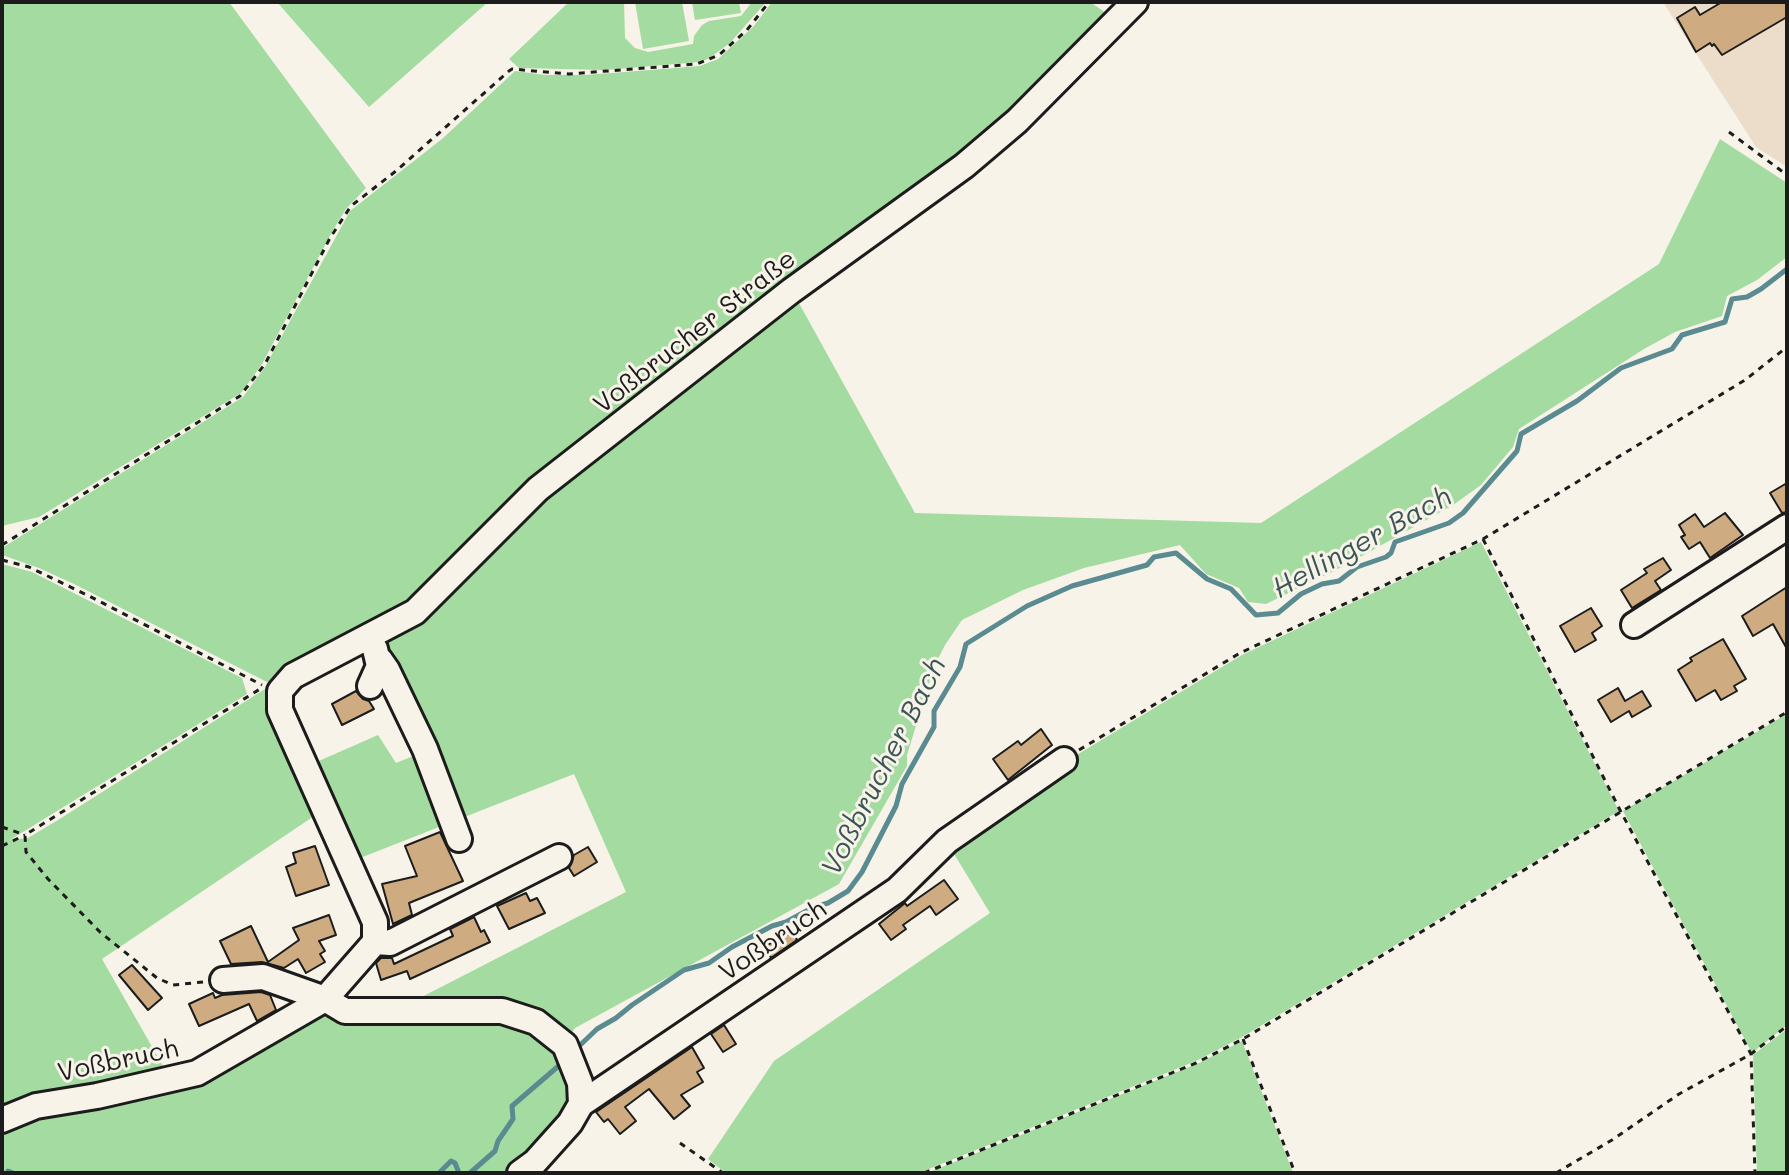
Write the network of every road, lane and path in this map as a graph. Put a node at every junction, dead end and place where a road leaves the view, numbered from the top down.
1 (769, 2) edge
2 (1119, 6) edge
3 (1729, 132) dead end
4 (1787, 175) edge
5 (1787, 347) edge
6 (1787, 527) edge
7 (1483, 539) junction
8 (2, 545) edge
9 (2, 560) edge
10 (1634, 625) dead end
11 (369, 636) junction
12 (380, 660) junction
13 (370, 686) dead end
14 (1787, 712) edge
15 (1064, 760) joint
16 (1621, 812) junction
17 (2, 827) edge
18 (25, 835) junction
19 (459, 839) dead end
20 (2, 846) edge
21 (559, 857) dead end
22 (375, 942) junction
23 (223, 980) joint
24 (325, 999) junction
25 (1787, 1026) edge
26 (1243, 1039) junction
27 (1751, 1054) junction
28 (581, 1104) junction
29 (2, 1120) edge
30 (680, 1143) dead end
31 (520, 1173) edge
32 (723, 1173) edge
33 (924, 1173) edge
34 (1295, 1173) edge
35 (1556, 1173) edge
36 (1755, 1173) edge

1 - 8 path
2 - 11 street, Voßbrucher Straße
3 - 4 path
5 - 7 path
6 - 10 street
7 - 15 path
7 - 16 path
9 - 18 path
11 - 12 street
11 - 22 street, Voßbrucher Straße
12 - 13 street
12 - 19 street
14 - 16 path
15 - 28 street, Voßbruch
16 - 26 path
16 - 27 path
17 - 18 path
18 - 20 path
18 - 23 path
21 - 22 street
22 - 24 street, Voßbruch
23 - 24 street
24 - 28 street
24 - 29 street, Voßbruch
25 - 27 path
26 - 33 path
26 - 34 path
27 - 35 path
27 - 36 path
28 - 31 street, Voßbruch
30 - 32 path

